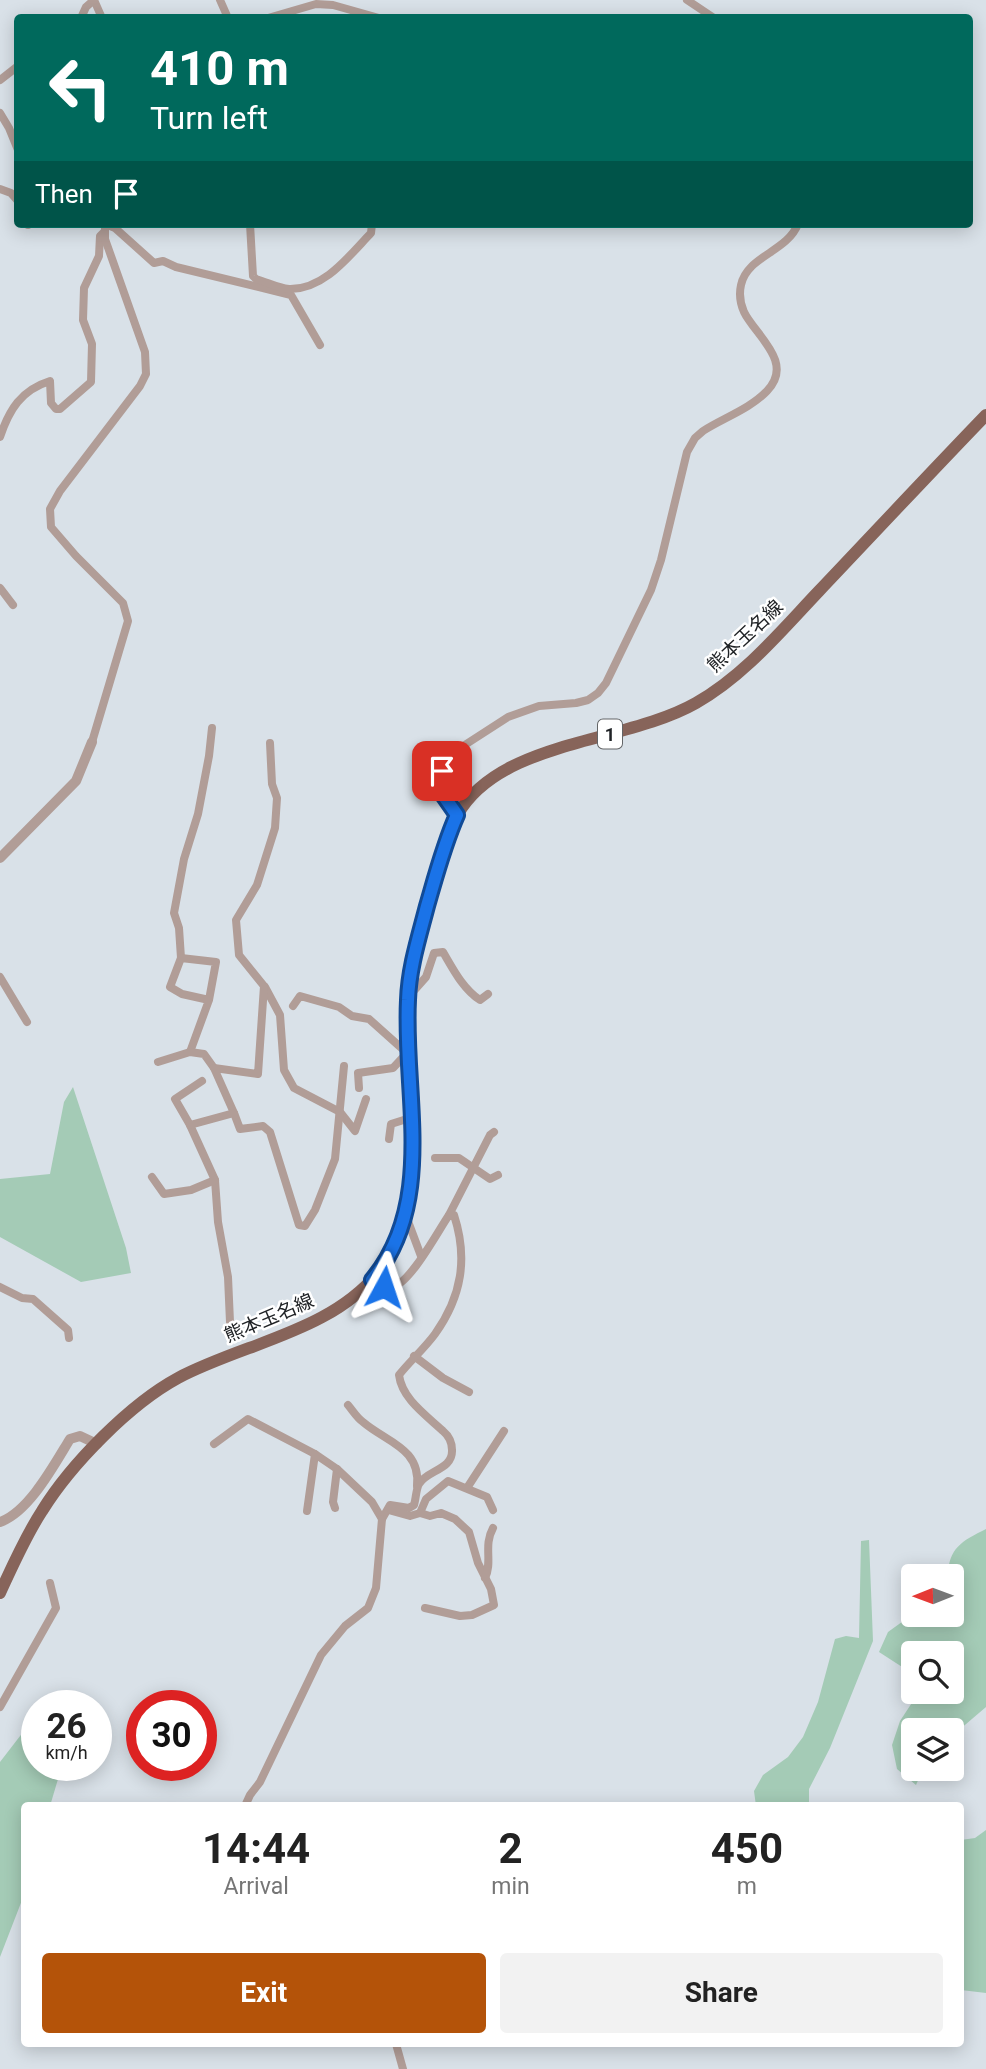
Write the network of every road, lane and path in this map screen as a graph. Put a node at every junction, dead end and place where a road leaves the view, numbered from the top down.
1 (94, 0) edge
2 (687, 0) edge
3 (83, 14) edge
4 (282, 14) edge
5 (365, 14) edge
6 (708, 14) edge
7 (14, 69) edge
8 (0, 80) edge
9 (0, 113) edge
10 (14, 140) edge
11 (104, 228) edge
12 (105, 228) edge
13 (115, 228) edge
14 (250, 228) edge
15 (372, 228) edge
16 (797, 228) edge
17 (320, 345) dead end
18 (986, 415) edge
19 (0, 437) edge
20 (0, 587) edge
21 (13, 606) dead end
22 (212, 728) dead end
23 (92, 742) joint
24 (270, 743) dead end
25 (457, 815) junction
26 (0, 858) edge
27 (181, 958) junction
28 (0, 977) edge
29 (264, 986) junction
30 (488, 995) dead end
31 (408, 998) junction
32 (209, 1000) junction
33 (293, 1006) dead end
34 (27, 1022) dead end
35 (190, 1052) junction
36 (408, 1052) junction
37 (158, 1062) dead end
38 (344, 1066) dead end
39 (214, 1068) junction
40 (202, 1081) dead end
41 (359, 1088) dead end
42 (366, 1099) dead end
43 (340, 1111) junction
44 (234, 1113) junction
45 (411, 1118) junction
46 (190, 1125) junction
47 (494, 1132) dead end
48 (389, 1139) dead end
49 (435, 1158) dead end
50 (473, 1168) junction
51 (498, 1175) dead end
52 (152, 1177) dead end
53 (215, 1180) junction
54 (449, 1215) junction
55 (406, 1216) junction
56 (421, 1256) junction
57 (372, 1280) junction
58 (0, 1287) edge
59 (230, 1322) dead end
60 (69, 1338) dead end
61 (414, 1356) junction
62 (469, 1392) dead end
63 (348, 1405) dead end
64 (504, 1431) dead end
65 (97, 1444) junction
66 (214, 1444) dead end
67 (315, 1454) junction
68 (337, 1469) junction
69 (417, 1486) junction
70 (467, 1488) junction
71 (334, 1508) dead end
72 (388, 1510) junction
73 (493, 1510) dead end
74 (307, 1511) dead end
75 (419, 1513) junction
76 (382, 1519) junction
77 (0, 1522) edge
78 (493, 1528) dead end
79 (485, 1578) junction
80 (50, 1583) dead end
81 (0, 1593) edge
82 (425, 1608) dead end
83 (0, 1706) edge
84 (247, 1802) edge
85 (397, 2047) edge
86 (403, 2069) edge

1 - 3 street
2 - 6 street
4 - 5 street
7 - 8 street
9 - 10 street
11 - 19 street
12 - 23 street
13 - 17 street
14 - 15 street
16 - 25 street
18 - 25 main road, 熊本玉名線 / 1
20 - 21 street
22 - 27 street
23 - 26 street
24 - 29 street
25 - 31 main road, 熊本玉名線 / 1
27 - 32 street
27 - 32 street
28 - 34 street
29 - 39 street
29 - 43 street
30 - 31 street
31 - 36 main road, 熊本玉名線 / 1
32 - 35 street
33 - 36 street
35 - 37 street
35 - 39 street
36 - 41 street
36 - 45 main road, 熊本玉名線 / 1
38 - 43 street
39 - 44 street
40 - 46 street
42 - 43 street
43 - 44 street
44 - 46 street
45 - 48 street
45 - 55 main road, 熊本玉名線 / 1
46 - 53 street
47 - 50 street
49 - 50 street
50 - 51 street
50 - 54 street
52 - 53 street
53 - 59 street
54 - 56 street
54 - 61 street
55 - 56 street
55 - 57 main road, 熊本玉名線 / 1
56 - 57 street
57 - 65 main road, 熊本玉名線 / 1
58 - 60 street
61 - 62 street
61 - 69 street
63 - 69 street
64 - 70 street
65 - 77 street
65 - 81 main road, 熊本玉名線 / 1
66 - 67 street
67 - 68 street
67 - 74 street
68 - 71 street
68 - 76 street
69 - 72 street
70 - 73 street
70 - 75 street
72 - 75 street
72 - 76 street
75 - 79 street
76 - 84 street
78 - 79 street
79 - 82 street
80 - 83 street
85 - 86 street

